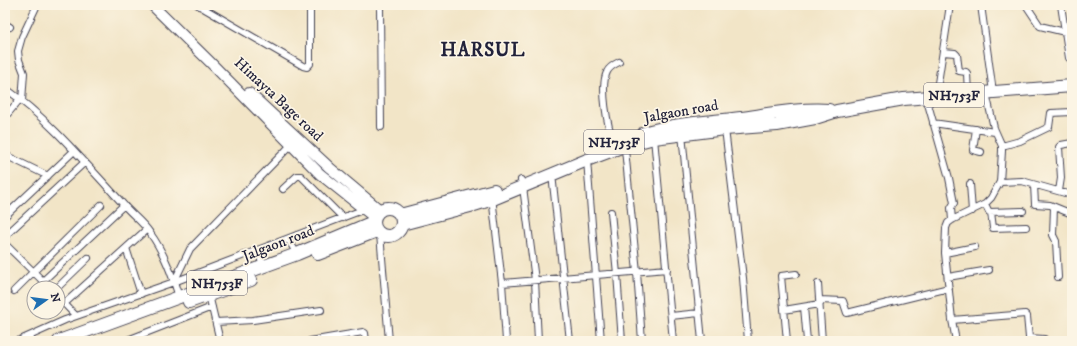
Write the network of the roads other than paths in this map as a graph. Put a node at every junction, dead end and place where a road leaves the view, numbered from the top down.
1 (38, 5) edge
2 (152, 5) edge
3 (161, 5) edge
4 (198, 5) edge
5 (310, 5) edge
6 (380, 5) edge
7 (950, 5) edge
8 (982, 5) edge
9 (1026, 5) edge
10 (1061, 5) edge
11 (1065, 32) junction
12 (943, 52) junction
13 (1072, 60) edge
14 (619, 62) dead end
15 (1072, 86) edge
16 (5, 88) edge
17 (989, 92) junction
18 (968, 94) junction
19 (931, 97) junction
20 (21, 100) junction
21 (837, 111) junction
22 (1072, 112) edge
23 (5, 117) edge
24 (933, 123) junction
25 (381, 127) dead end
26 (725, 129) junction
27 (976, 129) junction
28 (995, 132) junction
29 (682, 134) junction
30 (654, 138) junction
31 (621, 142) junction
32 (1072, 144) edge
33 (291, 145) junction
34 (1002, 146) junction
35 (74, 151) junction
36 (981, 152) dead end
37 (5, 155) edge
38 (587, 160) junction
39 (85, 162) junction
40 (552, 174) junction
41 (48, 176) junction
42 (1000, 182) junction
43 (522, 184) junction
44 (970, 184) dead end
45 (1034, 185) junction
46 (283, 189) dead end
47 (1059, 191) junction
48 (492, 195) junction
49 (1072, 195) edge
50 (985, 204) junction
51 (101, 205) dead end
52 (124, 205) junction
53 (1054, 207) junction
54 (972, 210) junction
55 (611, 212) dead end
56 (992, 212) junction
57 (1023, 212) dead end
58 (1072, 214) edge
59 (5, 216) edge
60 (344, 218) junction
61 (401, 220) junction
62 (952, 220) junction
63 (375, 221) junction
64 (1026, 227) dead end
65 (147, 229) junction
66 (5, 236) edge
67 (288, 239) junction
68 (5, 244) edge
69 (975, 247) dead end
70 (126, 248) junction
71 (258, 251) junction
72 (945, 253) junction
73 (296, 254) junction
74 (88, 258) dead end
75 (263, 266) junction
76 (667, 269) junction
77 (989, 270) dead end
78 (34, 271) junction
79 (637, 272) junction
80 (617, 274) junction
81 (796, 274) dead end
82 (596, 276) junction
83 (948, 277) junction
84 (1058, 277) dead end
85 (563, 278) junction
86 (43, 280) edge
87 (45, 280) edge
88 (66, 280) edge
89 (535, 280) junction
90 (174, 282) junction
91 (502, 283) junction
92 (818, 284) dead end
93 (949, 288) junction
94 (14, 291) dead end
95 (141, 294) junction
96 (179, 297) junction
97 (210, 301) junction
98 (66, 302) edge
99 (819, 302) junction
100 (66, 306) edge
101 (804, 307) junction
102 (321, 310) dead end
103 (784, 310) junction
104 (699, 313) junction
105 (76, 316) junction
106 (671, 316) junction
107 (952, 320) junction
108 (216, 322) junction
109 (1044, 339) dead end
110 (129, 340) edge
111 (18, 341) edge
112 (59, 341) edge
113 (81, 341) edge
114 (220, 341) edge
115 (310, 341) edge
116 (366, 341) edge
117 (388, 341) edge
118 (506, 341) edge
119 (538, 341) edge
120 (570, 341) edge
121 (601, 341) edge
122 (622, 341) edge
123 (642, 341) edge
124 (673, 341) edge
125 (702, 341) edge
126 (748, 341) edge
127 (786, 341) edge
128 (807, 341) edge
129 (822, 341) edge
130 (956, 341) edge

1 - 20 street
2 - 33 main road
3 - 63 main road, Himayta Bage road
4 - 5 street
6 - 25 street
7 - 12 street
8 - 17 street
9 - 11 street
10 - 11 street
11 - 13 street
12 - 18 street
12 - 19 street
14 - 31 street
15 - 17 highway, Jalgaon road / NH753F
16 - 20 street
17 - 18 highway, Jalgaon road / NH753F
17 - 28 street
18 - 19 highway, Jalgaon road / NH753F
19 - 21 highway, Jalgaon road / NH753F
19 - 24 street
20 - 23 street
20 - 35 street
21 - 26 highway, Jalgaon road / NH753F
21 - 31 highway, Jalgaon road / NH753F
22 - 34 street
24 - 27 street
24 - 62 street
26 - 29 highway, Jalgaon road / NH753F
26 - 126 street
27 - 28 street
27 - 36 street
28 - 34 street
29 - 30 highway, Jalgaon road / NH753F
29 - 104 street
30 - 31 highway, Jalgaon road / NH753F
30 - 76 street
31 - 38 highway, Jalgaon road / NH753F
31 - 43 highway, Jalgaon road / NH753F
31 - 79 street
32 - 47 street
33 - 63 main road
33 - 90 street
34 - 42 street
35 - 39 street
35 - 41 street
37 - 41 street
38 - 40 highway, Jalgaon road / NH753F
38 - 82 street
39 - 52 street
39 - 66 street
40 - 43 highway, Jalgaon road / NH753F
40 - 85 street
41 - 59 street
42 - 45 street
42 - 50 street
43 - 48 highway, Jalgaon road / NH753F
43 - 89 street
44 - 54 street
45 - 47 street
45 - 53 street
46 - 60 street
47 - 49 street
48 - 61 highway, Jalgaon road / NH753F
48 - 91 street
50 - 54 street
50 - 56 street
51 - 78 street
52 - 65 street
52 - 87 street
53 - 58 street
53 - 84 street
54 - 62 street
55 - 80 street
56 - 57 street
56 - 64 street
60 - 63 street
60 - 67 street
61 - 63 highway
61 - 63 highway
62 - 72 street
63 - 73 highway, Jalgaon road / NH753F
63 - 97 highway, Jalgaon road / NH753F
63 - 117 street
65 - 70 street
65 - 90 street
67 - 71 street
67 - 73 street
68 - 78 street
69 - 72 street
70 - 95 street
70 - 98 street
71 - 75 street
71 - 90 street
72 - 83 street
73 - 75 highway, Jalgaon road / NH753F
74 - 88 street
75 - 96 highway, Jalgaon road / NH753F
76 - 79 street
76 - 106 street
77 - 83 street
78 - 86 street
78 - 94 street
79 - 80 street
79 - 123 street
80 - 82 street
80 - 122 street
81 - 103 street
82 - 85 street
82 - 121 street
83 - 93 street
85 - 89 street
85 - 120 street
89 - 91 street
89 - 119 street
90 - 95 street
90 - 96 street
91 - 118 street
92 - 99 street
93 - 99 street
93 - 107 street
95 - 105 street
96 - 112 highway, Jalgaon road / NH753F
97 - 108 street
97 - 110 street
97 - 113 highway, Jalgaon road / NH753F
99 - 101 street
99 - 129 street
100 - 105 street
101 - 103 street
101 - 128 street
102 - 108 street
103 - 127 street
104 - 106 street
104 - 125 street
105 - 111 street
106 - 124 street
107 - 109 street
107 - 130 street
108 - 114 street
115 - 116 street

